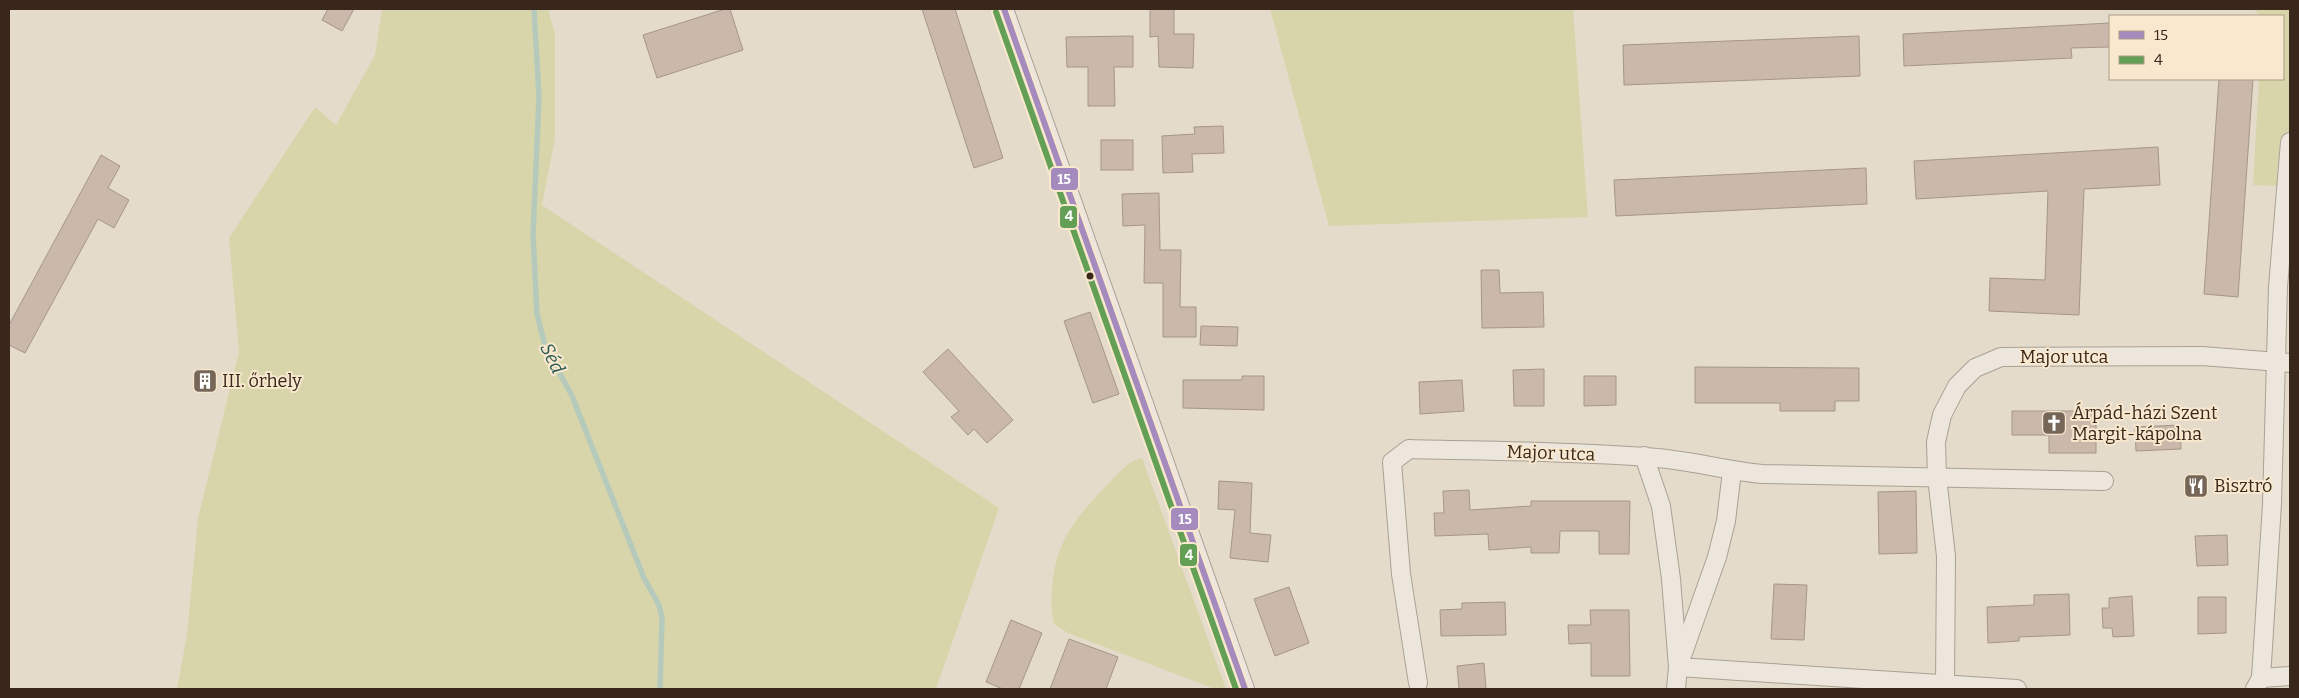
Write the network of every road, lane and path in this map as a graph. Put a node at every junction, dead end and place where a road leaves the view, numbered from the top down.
1 (1004, 9) edge
2 (2290, 142) edge
3 (2284, 362) edge
4 (1644, 456) junction
5 (1732, 471) junction
6 (1937, 477) junction
7 (2104, 481) dead end
8 (1678, 667) junction
9 (2290, 676) edge
10 (1418, 684) dead end
11 (2258, 684) edge
12 (1945, 685) junction
13 (1245, 689) edge
14 (1676, 689) edge
15 (2016, 689) edge

1 - 13 street
2 - 3 street
3 - 6 street, Major utca
3 - 11 street
4 - 5 street, Major utca
4 - 8 street
4 - 10 street, Major utca
5 - 6 street, Major utca
5 - 8 street
6 - 7 street, Major utca
6 - 12 street
8 - 12 street
8 - 14 street
9 - 11 street
12 - 15 street

